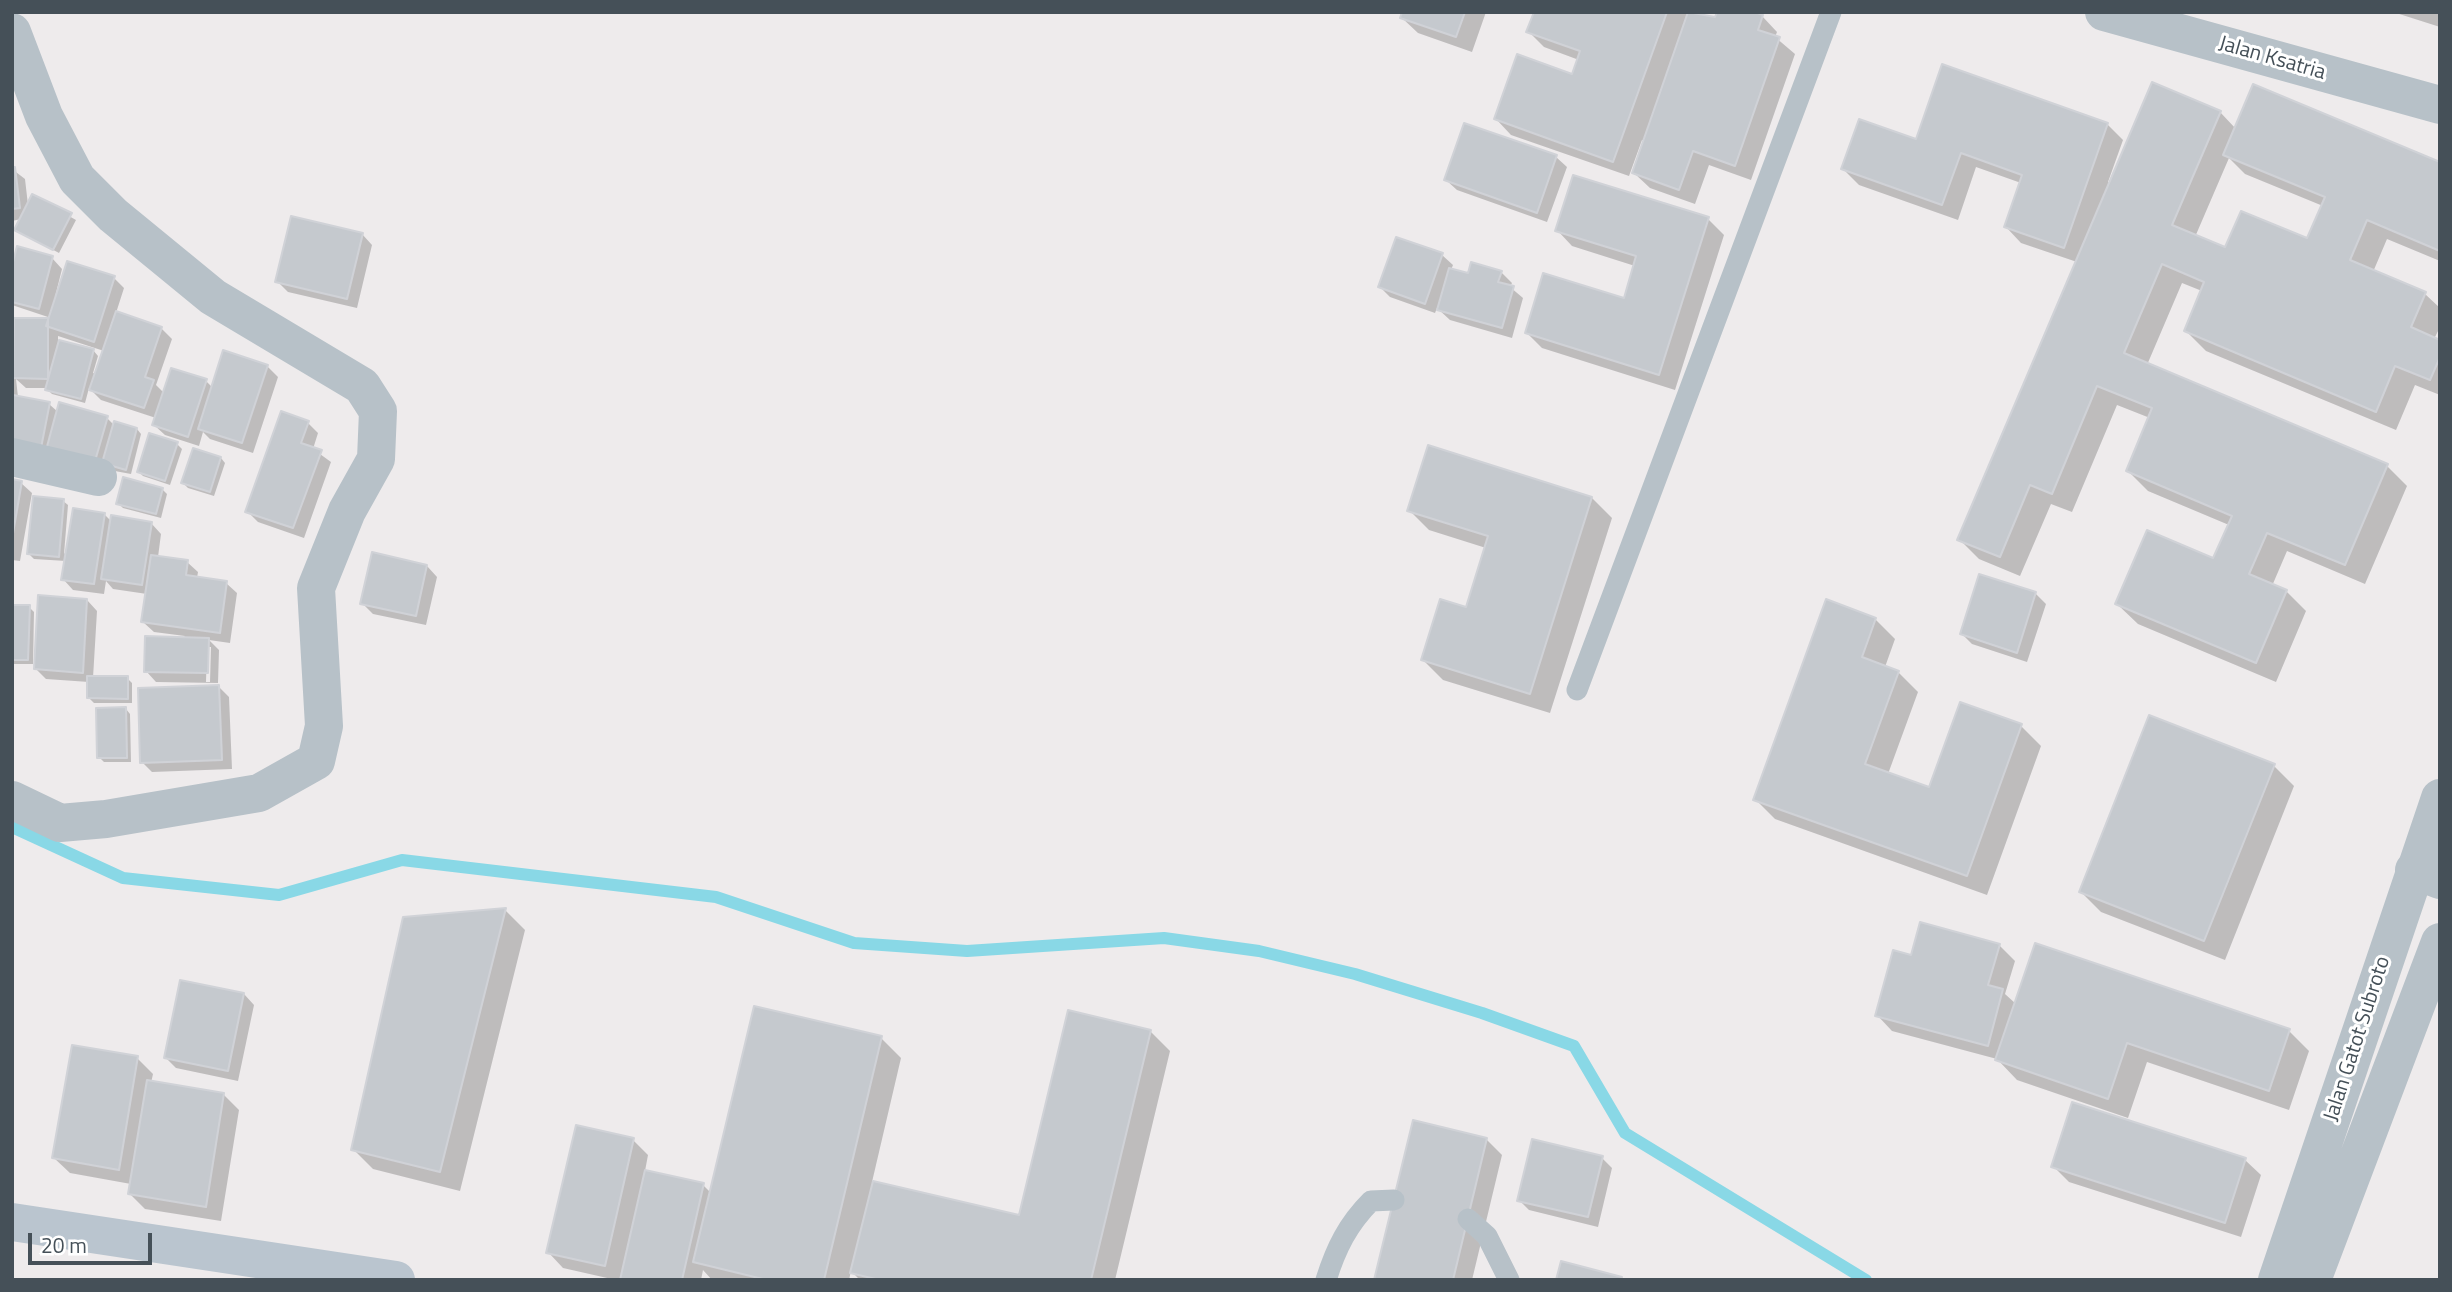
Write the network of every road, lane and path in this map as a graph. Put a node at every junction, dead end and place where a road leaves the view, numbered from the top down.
1 (31, 12) edge
2 (1831, 12) edge
3 (2104, 12) edge
4 (15, 41) edge
5 (2440, 106) edge
6 (12, 457) edge
7 (98, 477) dead end
8 (1577, 690) dead end
9 (2440, 798) edge
10 (12, 800) edge
11 (2427, 875) edge
12 (2440, 942) edge
13 (1394, 1200) dead end
14 (1468, 1219) dead end
15 (12, 1222) edge
16 (396, 1280) edge
17 (1326, 1280) edge
18 (1509, 1280) edge
19 (2277, 1280) edge
20 (2312, 1280) edge

1 - 4 street
2 - 8 lane
3 - 5 street, Jalan Ksatria
4 - 10 street
6 - 7 street
9 - 11 street, Jalan Gatot Subroto
11 - 19 street, Jalan Gatot Subroto
12 - 20 street, Jalan Gatot Subroto
13 - 17 lane
14 - 18 lane
15 - 16 main road

